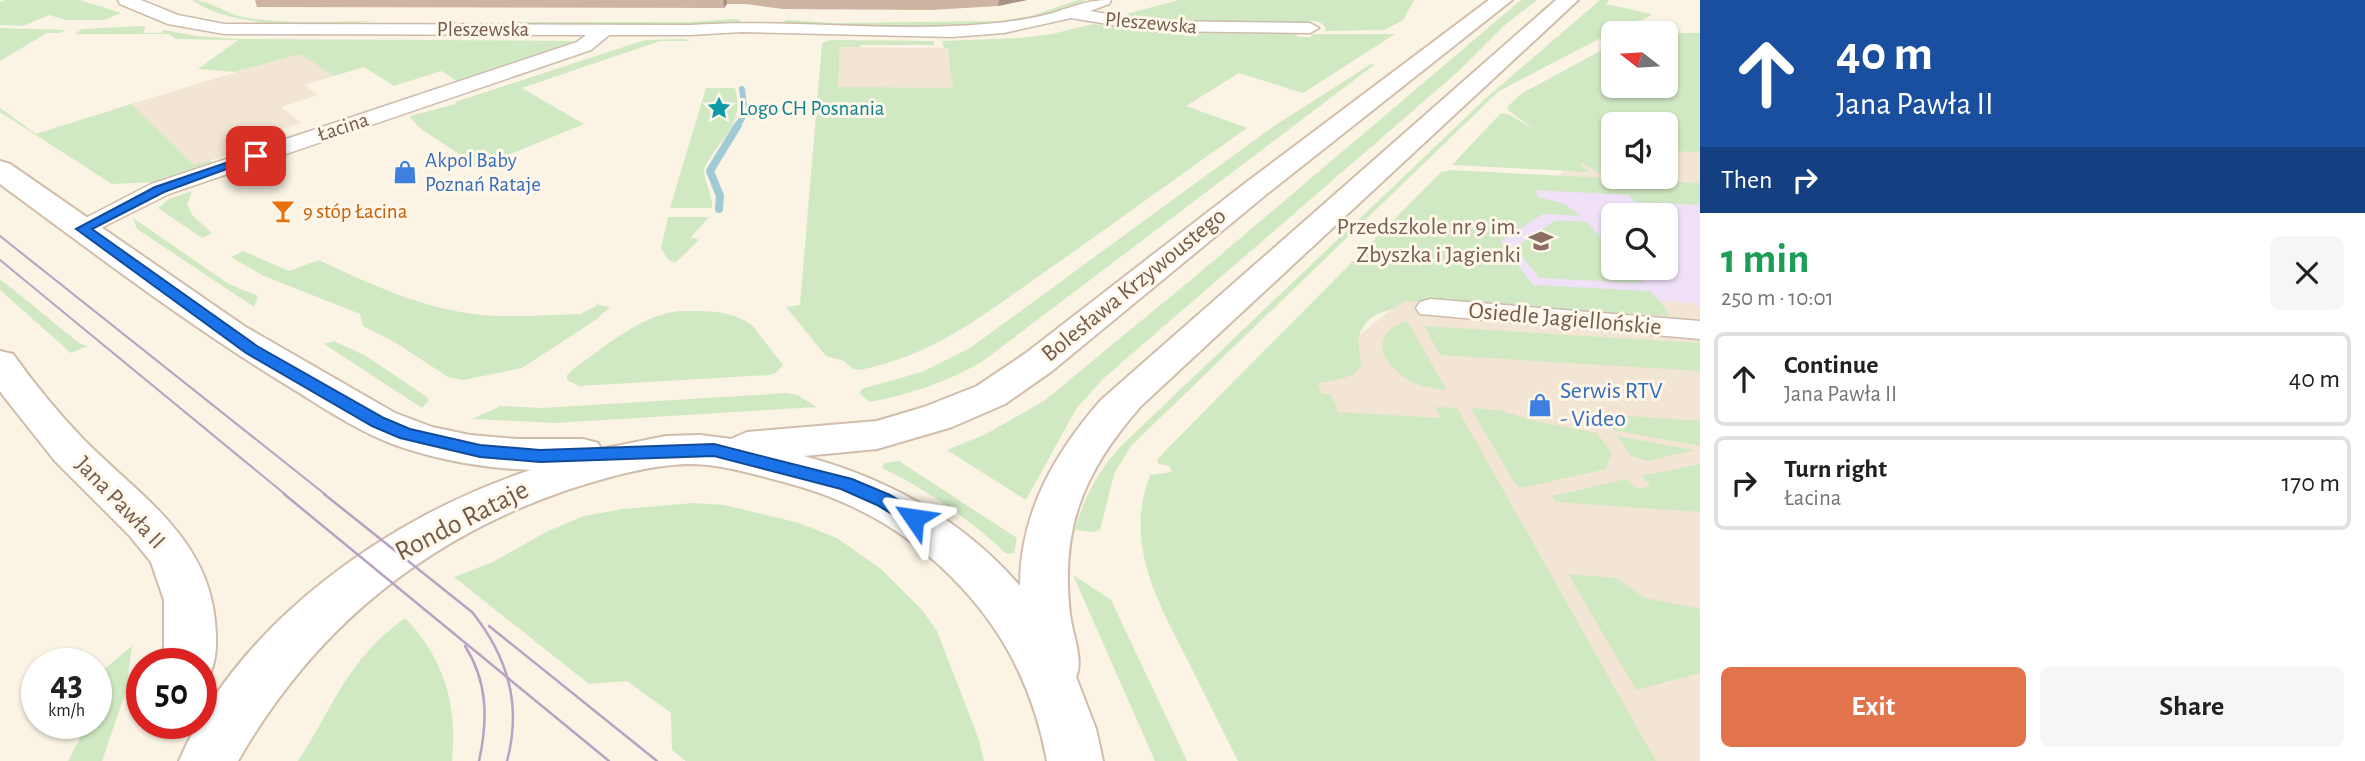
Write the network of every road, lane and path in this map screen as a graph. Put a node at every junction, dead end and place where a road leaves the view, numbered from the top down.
1 (127, 0) edge
2 (162, 0) edge
3 (1103, 0) edge
4 (1502, 0) edge
5 (1568, 0) edge
6 (1073, 13) junction
7 (1310, 28) dead end
8 (276, 29) junction
9 (604, 30) junction
10 (0, 170) edge
11 (83, 229) junction
12 (1430, 308) dead end
13 (1700, 330) edge
14 (0, 363) edge
15 (697, 450) junction
16 (191, 648) edge
17 (193, 739) edge
18 (1073, 740) edge
19 (191, 761) edge
20 (207, 761) edge

1 - 8 street, Pleszewska
2 - 8 street, Pleszewska
3 - 6 street
4 - 15 main road, Bolesława Krzywoustego
5 - 18 main road
6 - 7 street, Pleszewska
6 - 9 street, Pleszewska
8 - 9 street, Pleszewska
9 - 11 street, Łacina
10 - 11 main road
11 - 15 main road
12 - 13 street, Osiedle Jagiellońskie
14 - 16 main road, Jana Pawła II
15 - 18 main road, Rondo Rataje
15 - 20 main road, Rondo Rataje
17 - 19 main road

